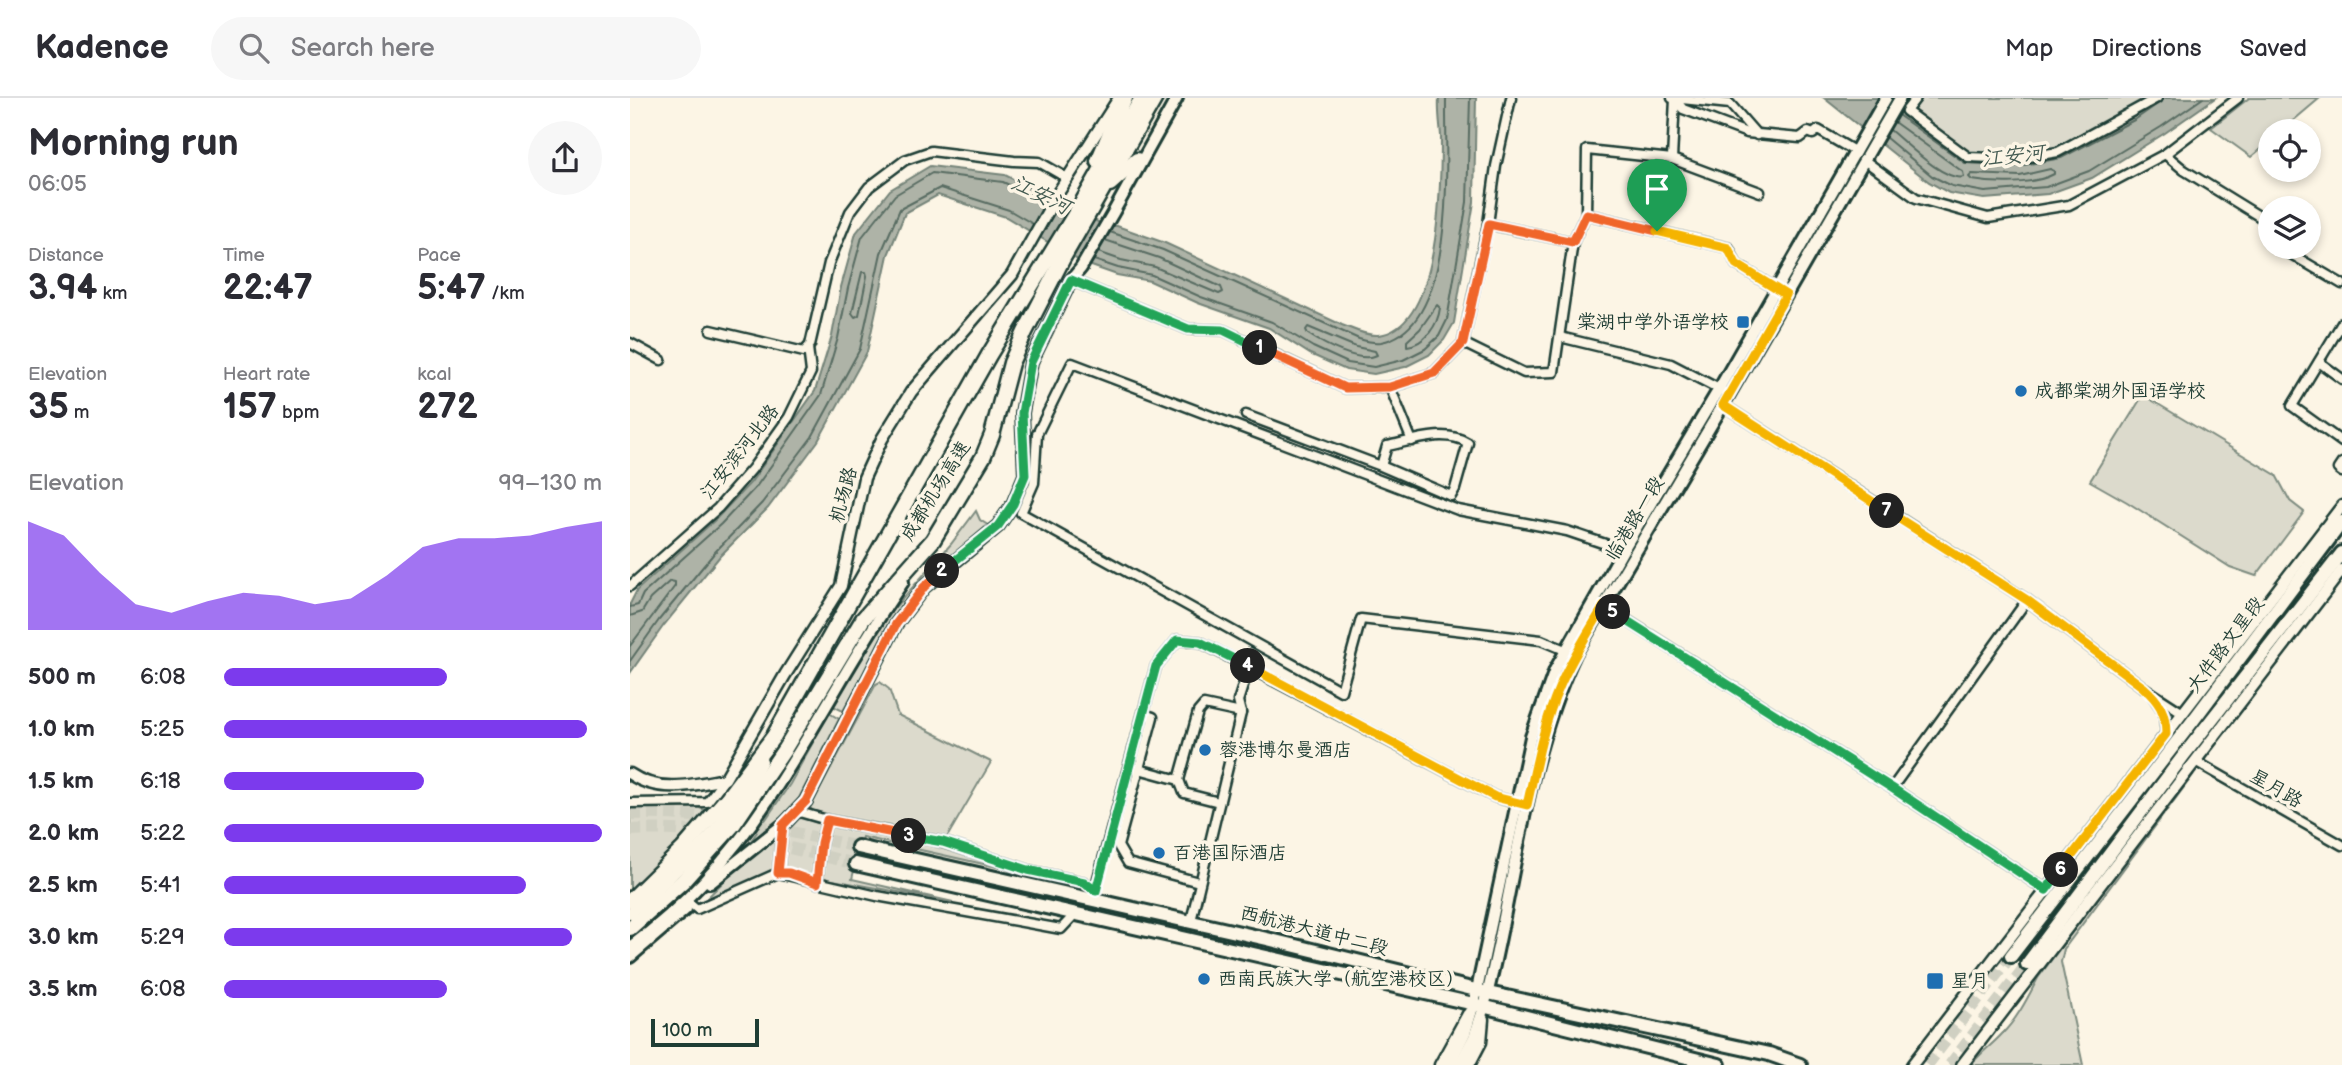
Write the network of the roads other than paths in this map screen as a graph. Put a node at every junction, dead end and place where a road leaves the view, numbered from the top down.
1 (1119, 98) edge
2 (1125, 98) edge
3 (1142, 98) edge
4 (1155, 98) edge
5 (1176, 98) edge
6 (1511, 98) edge
7 (1673, 98) edge
8 (1886, 98) edge
9 (1916, 98) edge
10 (2157, 98) edge
11 (2238, 98) edge
12 (1900, 99) edge
13 (1757, 135) junction
14 (1868, 142) junction
15 (2165, 154) junction
16 (1860, 156) junction
17 (1672, 159) junction
18 (1137, 160) junction
19 (1068, 178) junction
20 (1126, 191) junction
21 (1759, 192) dead end
22 (1094, 193) junction
23 (1586, 214) junction
24 (2258, 216) edge
25 (1489, 224) junction
26 (1573, 242) junction
27 (1058, 254) junction
28 (2299, 259) edge
29 (1071, 280) junction
30 (2342, 284) edge
31 (1781, 292) junction
32 (2342, 323) edge
33 (711, 330) dead end
34 (1560, 337) junction
35 (1463, 343) junction
36 (630, 344) edge
37 (808, 348) junction
38 (661, 360) dead end
39 (2319, 362) junction
40 (2342, 379) edge
41 (1390, 387) junction
42 (1724, 392) junction
43 (1723, 405) junction
44 (1246, 415) dead end
45 (1412, 441) junction
46 (2342, 442) edge
47 (2342, 463) edge
48 (1381, 466) junction
49 (2342, 472) edge
50 (2342, 506) edge
51 (2342, 522) edge
52 (933, 540) junction
53 (1623, 550) junction
54 (2342, 553) edge
55 (2342, 570) edge
56 (630, 586) edge
57 (2027, 600) junction
58 (1599, 603) junction
59 (1565, 650) junction
60 (1249, 667) junction
61 (2143, 687) junction
62 (1241, 713) junction
63 (2183, 713) junction
64 (1143, 714) junction
65 (2166, 734) junction
66 (774, 736) junction
67 (2195, 761) junction
68 (1128, 766) junction
69 (1139, 769) junction
70 (630, 774) edge
71 (725, 779) junction
72 (1179, 780) junction
73 (1892, 788) junction
74 (1219, 802) junction
75 (630, 803) edge
76 (1521, 804) junction
77 (796, 811) junction
78 (756, 817) junction
79 (827, 820) junction
80 (783, 825) junction
81 (2342, 845) edge
82 (858, 847) tunnel mouth
83 (856, 864) tunnel mouth
84 (778, 873) junction
85 (710, 883) junction
86 (817, 883) junction
87 (1199, 883) junction
88 (2046, 890) junction
89 (1094, 895) junction
90 (630, 901) edge
91 (691, 904) junction
92 (1076, 913) junction
93 (630, 914) edge
94 (1191, 921) junction
95 (630, 928) edge
96 (630, 947) edge
97 (630, 957) edge
98 (2011, 957) tunnel mouth
99 (2027, 964) tunnel mouth
100 (1482, 992) junction
101 (1479, 1005) junction
102 (1440, 1065) edge
103 (1448, 1065) edge
104 (1459, 1065) edge
105 (1469, 1065) edge
106 (1719, 1065) edge
107 (1800, 1065) edge
108 (1912, 1065) edge
109 (1962, 1065) edge

1 - 19 street
2 - 22 highway
3 - 22 highway, 成都机场高速
4 - 22 highway, 成都机场高速
5 - 18 main road
5 - 20 main road
6 - 25 street
7 - 13 street
7 - 13 street
7 - 17 street
8 - 14 main road, 临港路一段
9 - 10 street
11 - 15 street
12 - 14 main road, 临港路一段
13 - 16 street
14 - 16 main road, 临港路一段
15 - 16 street
15 - 24 street
16 - 31 main road, 临港路一段
17 - 21 street
17 - 23 street
18 - 20 main road
18 - 22 highway
19 - 37 street, 江安滨河北路
19 - 71 street, 机场路
20 - 29 main road
22 - 27 highway, 成都机场高速
23 - 26 street
23 - 31 street
25 - 26 street
25 - 35 street
26 - 34 street
27 - 52 highway, 成都机场高速
27 - 66 highway, 成都机场高速
28 - 30 street
29 - 41 street
29 - 77 main road
31 - 42 main road, 临港路一段
32 - 39 street
33 - 37 street
34 - 35 street
34 - 42 street
35 - 41 street
36 - 38 street
37 - 56 street, 江安滨河北路
39 - 40 street
39 - 46 street
41 - 45 street
42 - 43 main road, 临港路一段
42 - 53 main road, 临港路一段
43 - 57 street
43 - 58 main road, 临港路一段
44 - 48 street
45 - 48 street
45 - 48 street
47 - 49 street
50 - 63 street
51 - 98 main road, 大件路文星段
52 - 78 main road
52 - 95 highway, 成都机场高速
53 - 58 main road, 临港路一段
53 - 59 street
54 - 99 main road, 大件路文星段
55 - 67 street
57 - 61 street
57 - 73 street
58 - 59 main road, 临港路一段
58 - 73 street
58 - 76 main road, 临港路一段
59 - 76 main road, 临港路一段
60 - 62 street
60 - 64 street
60 - 76 street
61 - 63 street
61 - 65 street
62 - 72 street
62 - 74 street
63 - 65 street
64 - 68 street
64 - 69 street
65 - 88 street
66 - 90 highway, 成都机场高速
66 - 93 main road
67 - 81 street, 星月路
67 - 109 street
68 - 69 street
68 - 89 street
69 - 72 street
69 - 87 street
70 - 71 street
71 - 75 street, 机场路
72 - 74 street
73 - 88 street
74 - 87 street
76 - 100 main road, 临港路一段
77 - 79 street
77 - 80 main road
78 - 85 main road
78 - 96 main road
79 - 86 street
79 - 89 street
80 - 84 street
80 - 85 main road
82 - 89 main road, 西航港大道中二段
83 - 92 main road
84 - 86 street
84 - 91 street
85 - 91 main road
86 - 92 street
87 - 94 street
88 - 108 street
89 - 94 main road, 西航港大道中二段
91 - 97 main road
92 - 101 main road
94 - 100 main road, 西航港大道中二段
100 - 101 main road, 临港路一段
100 - 107 main road, 西航港大道中二段
101 - 102 street
101 - 103 main road
101 - 104 main road
101 - 105 street
101 - 106 main road

